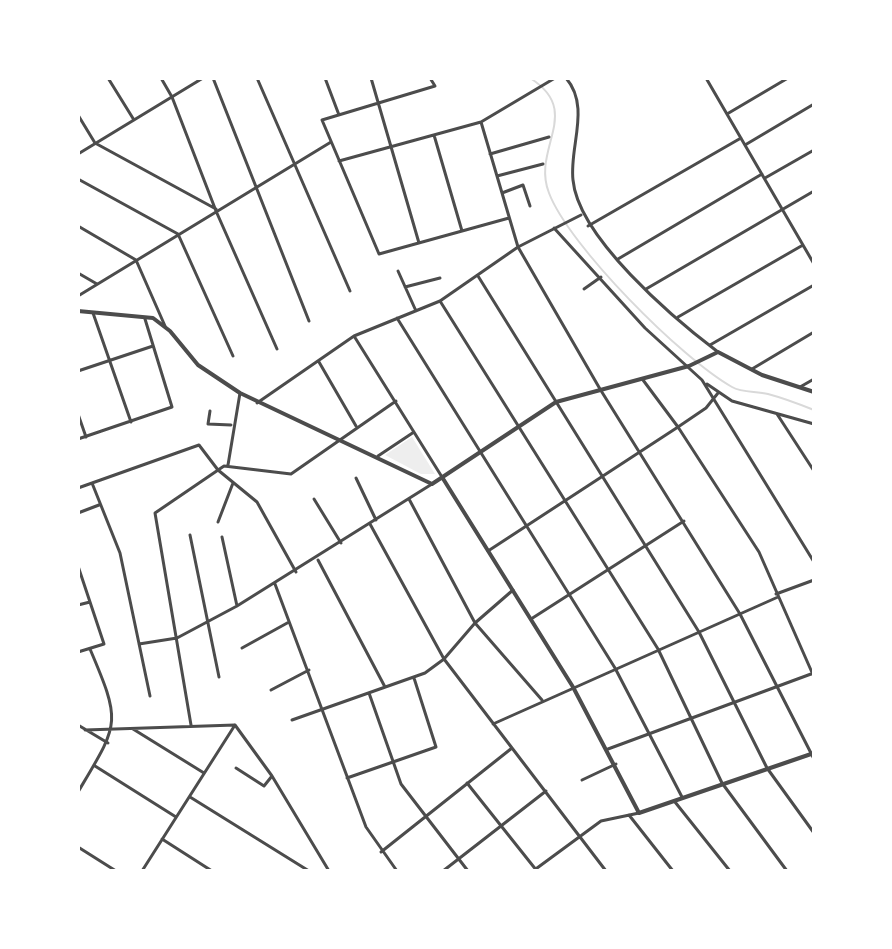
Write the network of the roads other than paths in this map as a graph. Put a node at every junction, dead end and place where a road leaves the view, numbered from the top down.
1 (108, 78) edge
2 (161, 78) edge
3 (203, 78) edge
4 (213, 78) edge
5 (257, 78) edge
6 (325, 78) edge
7 (371, 78) edge
8 (430, 78) edge
9 (555, 78) edge
10 (566, 78) edge
11 (788, 78) edge
12 (708, 79) edge
13 (172, 97) junction
14 (380, 103) junction
15 (814, 104) edge
16 (727, 114) junction
17 (78, 115) edge
18 (339, 115) junction
19 (134, 120) junction
20 (481, 122) junction
21 (434, 134) junction
22 (549, 137) dead end
23 (741, 138) junction
24 (332, 141) junction
25 (95, 143) junction
26 (745, 145) junction
27 (392, 146) junction
28 (814, 150) edge
29 (78, 154) edge
30 (490, 154) junction
31 (339, 161) junction
32 (295, 163) junction
33 (543, 164) dead end
34 (497, 176) junction
35 (763, 176) junction
36 (78, 179) edge
37 (256, 187) junction
38 (814, 191) edge
39 (502, 193) junction
40 (530, 206) dead end
41 (782, 209) junction
42 (216, 210) junction
43 (581, 215) junction
44 (509, 218) junction
45 (78, 226) edge
46 (588, 226) junction
47 (554, 228) junction
48 (462, 231) junction
49 (178, 234) junction
50 (419, 243) junction
51 (803, 245) junction
52 (518, 247) junction
53 (807, 253) junction
54 (814, 255) edge
55 (618, 259) junction
56 (136, 260) junction
57 (814, 264) edge
58 (398, 271) dead end
59 (78, 273) edge
60 (478, 276) junction
61 (601, 277) junction
62 (440, 278) dead end
63 (97, 284) junction
64 (814, 285) edge
65 (405, 287) junction
66 (584, 289) dead end
67 (646, 289) junction
68 (350, 291) dead end
69 (78, 296) edge
70 (440, 301) junction
71 (78, 311) edge
72 (416, 311) junction
73 (93, 313) junction
74 (144, 315) junction
75 (678, 317) junction
76 (397, 318) junction
77 (309, 321) dead end
78 (165, 326) junction
79 (814, 332) edge
80 (354, 336) junction
81 (710, 345) junction
82 (153, 346) junction
83 (277, 349) dead end
84 (717, 353) junction
85 (233, 356) dead end
86 (109, 361) junction
87 (319, 362) junction
88 (691, 365) junction
89 (751, 369) junction
90 (78, 371) edge
91 (643, 379) junction
92 (814, 379) edge
93 (702, 380) junction
94 (799, 388) junction
95 (600, 389) junction
96 (814, 392) edge
97 (240, 393) junction
98 (718, 393) junction
99 (714, 399) junction
100 (396, 401) junction
101 (556, 402) junction
102 (257, 403) junction
103 (210, 411) dead end
104 (775, 412) junction
105 (78, 414) edge
106 (131, 422) junction
107 (814, 424) edge
108 (233, 425) junction
109 (516, 425) junction
110 (356, 426) junction
111 (678, 427) junction
112 (414, 432) junction
113 (86, 437) junction
114 (339, 438) junction
115 (78, 439) edge
116 (640, 451) junction
117 (479, 452) junction
118 (378, 456) junction
119 (228, 466) junction
120 (218, 470) junction
121 (814, 471) edge
122 (600, 476) junction
123 (442, 477) junction
124 (356, 478) dead end
125 (92, 483) junction
126 (233, 483) junction
127 (432, 484) junction
128 (78, 488) edge
129 (314, 499) dead end
130 (409, 499) junction
131 (563, 500) junction
132 (99, 505) junction
133 (78, 513) edge
134 (376, 520) junction
135 (684, 521) junction
136 (218, 522) dead end
137 (370, 524) junction
138 (525, 525) junction
139 (190, 535) dead end
140 (222, 537) dead end
141 (341, 543) junction
142 (645, 545) junction
143 (488, 551) junction
144 (317, 558) junction
145 (814, 562) edge
146 (78, 566) edge
147 (608, 570) junction
148 (296, 572) junction
149 (814, 580) edge
150 (275, 584) junction
151 (513, 590) junction
152 (570, 594) junction
153 (777, 595) junction
154 (90, 602) junction
155 (78, 605) edge
156 (237, 606) junction
157 (740, 614) junction
158 (531, 619) junction
159 (208, 622) junction
160 (289, 622) junction
161 (475, 623) junction
162 (699, 632) junction
163 (177, 638) junction
164 (139, 644) junction
165 (242, 648) dead end
166 (90, 649) junction
167 (658, 649) junction
168 (78, 652) edge
169 (444, 659) junction
170 (615, 668) junction
171 (309, 670) junction
172 (813, 675) edge
173 (219, 677) dead end
174 (414, 678) junction
175 (777, 686) junction
176 (385, 687) junction
177 (573, 687) junction
178 (271, 690) dead end
179 (369, 693) junction
180 (150, 696) dead end
181 (542, 700) junction
182 (736, 701) junction
183 (323, 710) junction
184 (692, 717) junction
185 (292, 720) dead end
186 (493, 724) junction
187 (78, 725) edge
188 (191, 725) junction
189 (235, 725) junction
190 (114, 727) junction
191 (133, 729) junction
192 (85, 730) junction
193 (651, 732) junction
194 (108, 743) junction
195 (512, 748) junction
196 (608, 749) junction
197 (813, 755) edge
198 (392, 762) junction
199 (616, 764) junction
200 (95, 766) junction
201 (236, 768) dead end
202 (767, 768) junction
203 (204, 773) junction
204 (272, 776) junction
205 (347, 778) junction
206 (78, 780) edge
207 (582, 780) dead end
208 (466, 782) junction
209 (83, 783) junction
210 (722, 783) junction
211 (546, 791) junction
212 (78, 792) edge
213 (189, 796) junction
214 (682, 797) junction
215 (674, 800) junction
216 (639, 813) junction
217 (424, 815) junction
218 (629, 815) junction
219 (176, 817) junction
220 (501, 825) junction
221 (814, 833) edge
222 (581, 837) junction
223 (162, 839) junction
224 (78, 847) edge
225 (381, 852) junction
226 (458, 858) junction
227 (535, 870) edge
228 (116, 871) edge
229 (142, 871) edge
230 (212, 871) edge
231 (309, 871) edge
232 (329, 871) edge
233 (397, 871) edge
234 (443, 871) edge
235 (468, 871) edge
236 (606, 871) edge
237 (673, 871) edge
238 (730, 871) edge
239 (787, 871) edge

1 - 19 street
2 - 13 street
3 - 13 street
4 - 37 street
5 - 32 street
6 - 18 street
7 - 14 street
8 - 14 street
9 - 20 street
10 - 43 street
11 - 16 street
12 - 16 street
13 - 19 street
13 - 42 street
14 - 18 street
14 - 27 street
15 - 26 street
16 - 23 street
17 - 25 street
18 - 24 street
19 - 25 street
20 - 21 street
20 - 30 street
21 - 27 street
21 - 48 street
22 - 30 street
23 - 26 street
23 - 46 street
24 - 31 street
24 - 32 street
25 - 29 street
25 - 42 street
26 - 35 street
27 - 31 street
27 - 50 street
28 - 35 street
30 - 34 street
31 - 50 street
32 - 37 street
32 - 68 street
33 - 34 street
34 - 39 street
35 - 41 street
35 - 55 street
36 - 49 street
37 - 42 street
37 - 77 street
38 - 41 street
39 - 40 street
39 - 44 street
41 - 51 street
41 - 67 street
42 - 49 street
42 - 83 street
43 - 46 street
43 - 47 street
44 - 48 street
44 - 52 street
45 - 56 street
46 - 55 street
47 - 52 street
47 - 61 street
48 - 50 street
49 - 56 street
49 - 85 street
51 - 53 street
51 - 75 street
52 - 60 street
52 - 95 street
53 - 54 street
53 - 57 street
55 - 67 street
56 - 63 street
56 - 78 street
58 - 65 street
59 - 63 street
60 - 70 street
60 - 101 street
61 - 66 street
61 - 88 street
62 - 65 street
63 - 69 street
64 - 81 street
65 - 72 street
67 - 75 street
70 - 72 street
70 - 109 street
71 - 73 street
72 - 76 street
73 - 74 street
73 - 86 street
74 - 78 street
74 - 82 street
75 - 81 street
76 - 80 street
76 - 117 street
78 - 97 street
79 - 89 street
80 - 87 street
80 - 100 street
81 - 84 street
82 - 86 street
82 - 106 street
84 - 88 street
84 - 89 street
86 - 90 street
86 - 106 street
87 - 102 street
87 - 110 street
88 - 91 street
88 - 93 street
89 - 94 street
91 - 95 street
91 - 111 street
92 - 94 street
93 - 98 street
93 - 99 street
94 - 96 street
95 - 101 street
95 - 116 street
97 - 102 street
97 - 108 street
98 - 99 street
98 - 104 street
99 - 111 street
99 - 145 street
100 - 110 street
100 - 112 street
101 - 109 street
101 - 122 street
102 - 114 street
103 - 108 street
104 - 107 street
104 - 121 street
105 - 113 street
106 - 113 street
108 - 119 street
109 - 117 street
109 - 131 street
110 - 114 street
111 - 116 street
111 - 153 street
112 - 118 street
112 - 123 street
113 - 115 street
114 - 118 street
114 - 119 street
116 - 122 street
116 - 135 street
117 - 123 street
117 - 138 street
118 - 127 street
119 - 120 street
120 - 125 street
120 - 126 street
120 - 163 street
122 - 131 street
122 - 142 street
123 - 127 street
123 - 143 street
124 - 134 street
125 - 128 street
125 - 132 street
126 - 136 street
126 - 148 street
127 - 130 street
129 - 141 street
130 - 134 street
130 - 161 street
131 - 138 street
131 - 147 street
132 - 133 street
132 - 164 street
134 - 137 street
135 - 142 street
135 - 157 street
137 - 141 street
137 - 169 street
138 - 143 street
138 - 152 street
139 - 159 street
140 - 156 street
141 - 144 street
142 - 147 street
142 - 162 street
143 - 151 street
144 - 148 street
144 - 176 street
146 - 154 street
147 - 152 street
147 - 167 street
148 - 150 street
149 - 153 street
150 - 156 street
150 - 160 street
151 - 158 street
151 - 161 street
152 - 158 street
152 - 170 street
153 - 157 street
153 - 172 street
154 - 155 street
154 - 166 street
156 - 159 street
157 - 162 street
157 - 175 street
158 - 177 street
159 - 163 street
159 - 173 street
160 - 165 street
160 - 171 street
161 - 169 street
161 - 181 street
162 - 167 street
162 - 182 street
163 - 164 street
163 - 188 street
164 - 180 street
166 - 168 street
166 - 190 street
167 - 170 street
167 - 184 street
169 - 174 street
169 - 186 street
170 - 177 street
170 - 193 street
171 - 178 street
171 - 183 street
172 - 175 street
174 - 176 street
174 - 198 street
175 - 182 street
175 - 197 street
176 - 179 street
177 - 181 street
177 - 196 street
179 - 183 street
179 - 198 street
181 - 186 street
182 - 184 street
182 - 202 street
183 - 185 street
183 - 205 street
184 - 193 street
184 - 210 street
186 - 195 street
187 - 192 street
188 - 189 street
188 - 191 street
189 - 203 street
189 - 204 street
190 - 191 street
190 - 192 street
190 - 194 street
191 - 203 street
192 - 194 street
193 - 196 street
193 - 214 street
194 - 200 street
195 - 208 street
195 - 211 street
196 - 199 street
197 - 202 street
198 - 205 street
198 - 217 street
199 - 207 street
199 - 216 street
200 - 209 street
200 - 219 street
201 - 204 street
202 - 210 street
202 - 221 street
203 - 213 street
204 - 232 street
205 - 225 street
206 - 209 street
208 - 217 street
208 - 220 street
209 - 212 street
210 - 214 street
210 - 239 street
211 - 220 street
211 - 222 street
213 - 219 street
213 - 231 street
214 - 215 street
215 - 216 street
215 - 238 street
216 - 218 street
217 - 225 street
217 - 226 street
218 - 222 street
218 - 237 street
219 - 223 street
220 - 226 street
220 - 227 street
222 - 227 street
222 - 236 street
223 - 229 street
223 - 230 street
224 - 228 street
225 - 233 street
226 - 234 street
226 - 235 street

